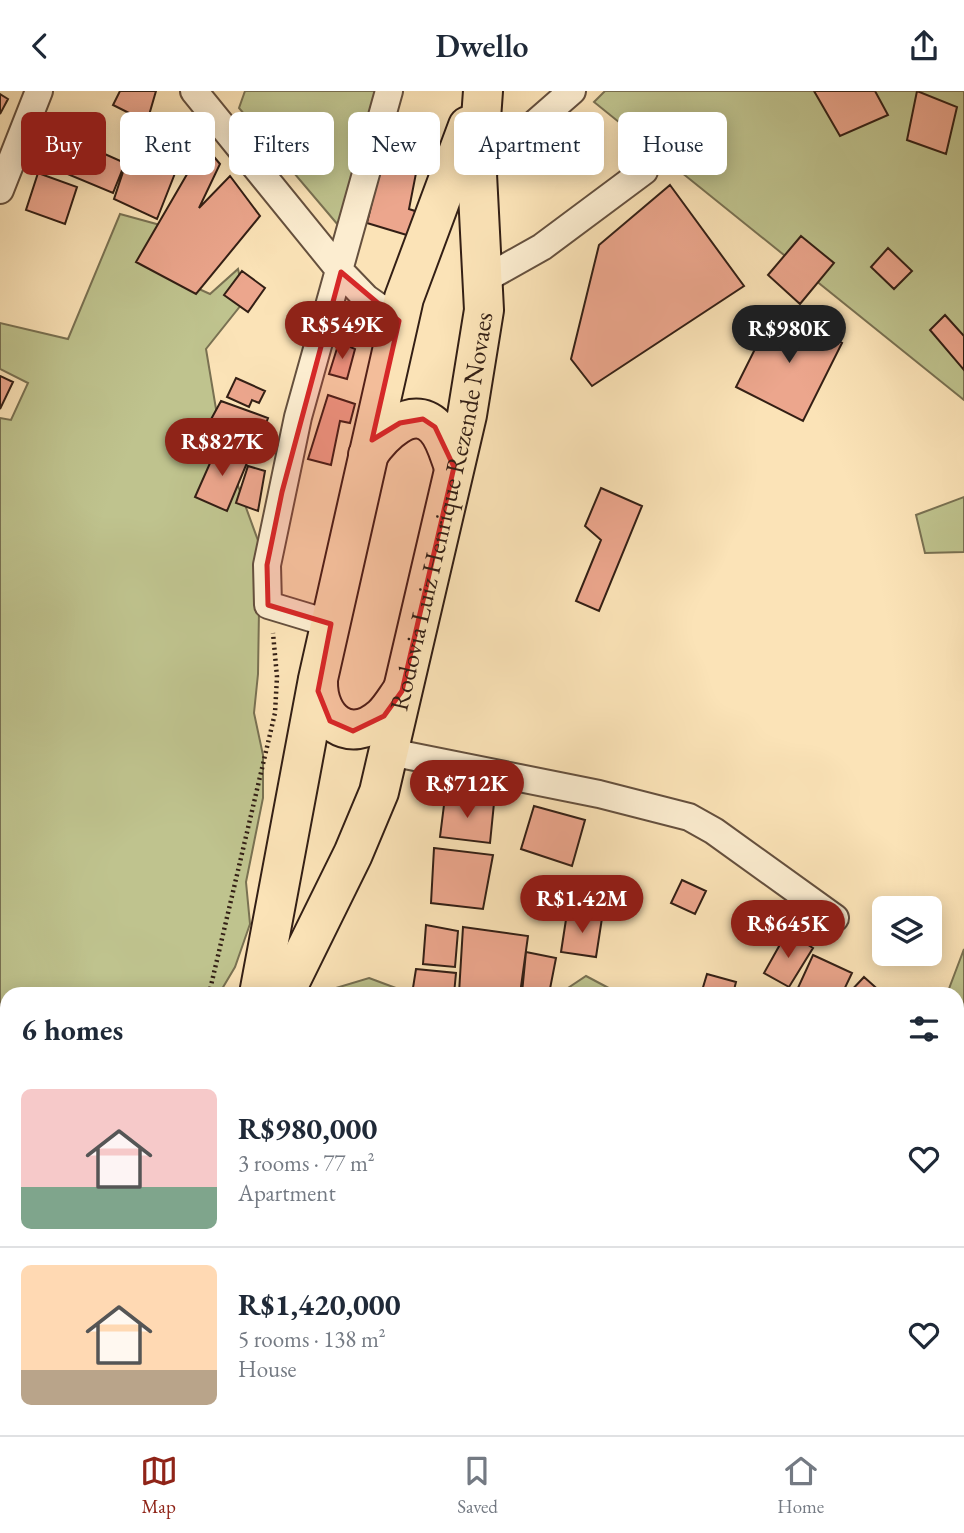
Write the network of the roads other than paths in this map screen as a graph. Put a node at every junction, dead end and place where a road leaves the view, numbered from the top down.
1 (39, 91) edge
2 (194, 91) edge
3 (389, 91) edge
4 (482, 91) edge
5 (572, 91) edge
6 (481, 112) edge
7 (548, 112) edge
8 (477, 175) edge
9 (639, 175) edge
10 (0, 190) edge
11 (341, 272) junction
12 (485, 279) junction
13 (399, 321) junction
14 (368, 455) junction
15 (454, 467) junction
16 (331, 624) junction
17 (318, 679) junction
18 (402, 691) junction
19 (390, 753) junction
20 (835, 918) dead end
21 (260, 987) edge
22 (287, 987) edge

1 - 10 street
2 - 11 street
3 - 11 street
4 - 6 highway, Rodovia Luiz Henrique Rezende Novaes
4 - 13 highway, Rodovia Luiz Henrique Rezende Novaes
5 - 7 street
8 - 12 highway, Rodovia Luiz Henrique Rezende Novaes
9 - 12 street
11 - 13 street
11 - 16 street
12 - 15 highway, Rodovia Luiz Henrique Rezende Novaes
13 - 14 highway, Rodovia Luiz Henrique Rezende Novaes
14 - 15 highway
14 - 16 highway, Rodovia Luiz Henrique Rezende Novaes
15 - 18 highway, Rodovia Luiz Henrique Rezende Novaes
16 - 17 highway, Rodovia Luiz Henrique Rezende Novaes
17 - 18 highway
17 - 21 highway, Rodovia Luiz Henrique Rezende Novaes
18 - 19 highway, Rodovia Luiz Henrique Rezende Novaes
19 - 20 street
19 - 22 highway, Rodovia Luiz Henrique Rezende Novaes

